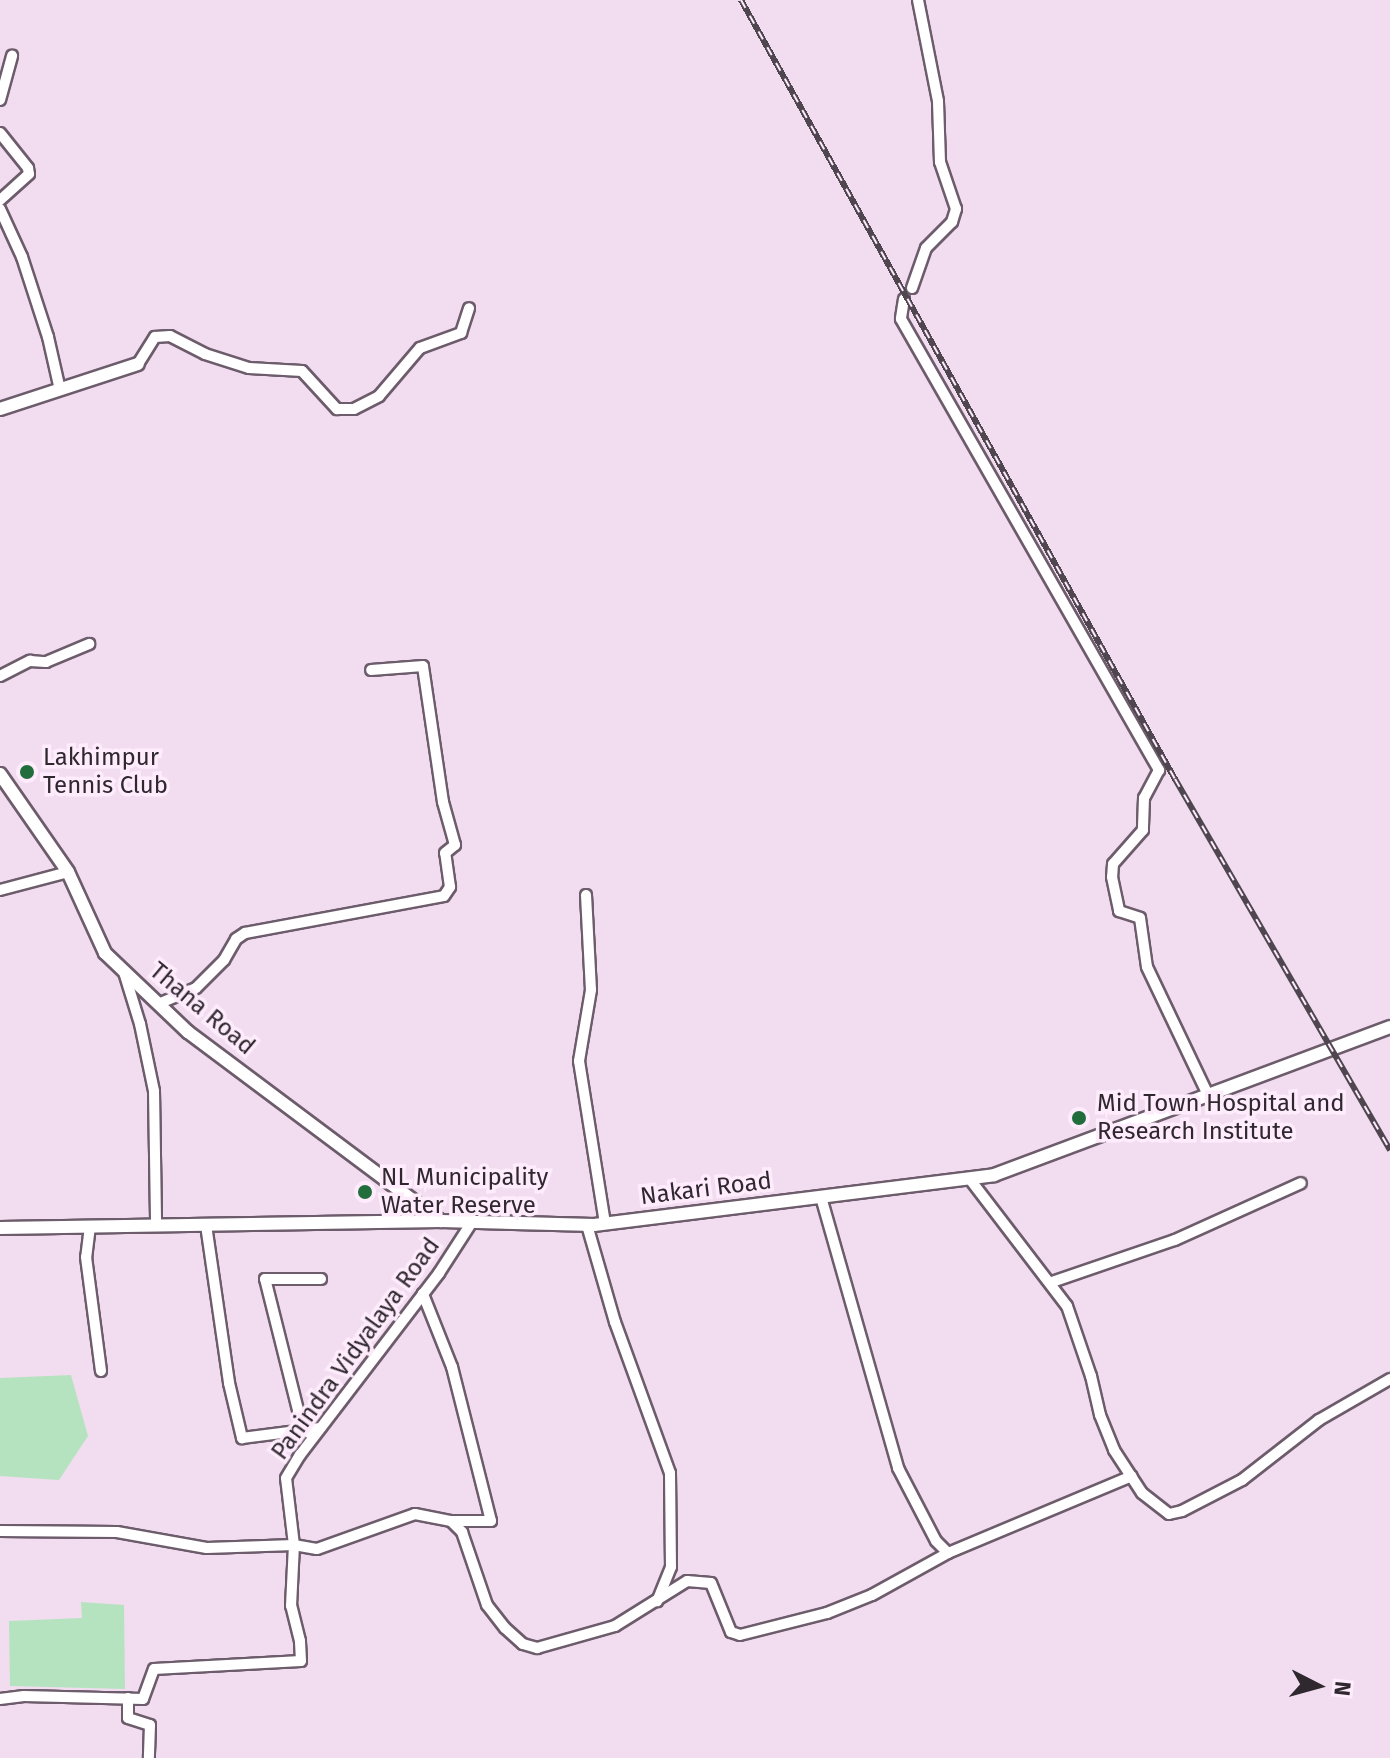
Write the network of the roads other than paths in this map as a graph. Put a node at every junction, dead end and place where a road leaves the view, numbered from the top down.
1 (918, 0) edge
2 (12, 56) dead end
3 (0, 100) edge
4 (0, 133) edge
5 (0, 200) edge
6 (0, 209) edge
7 (912, 288) dead end
8 (904, 299) dead end
9 (469, 308) dead end
10 (138, 364) joint
11 (60, 390) junction
12 (0, 409) edge
13 (89, 644) dead end
14 (371, 670) dead end
15 (0, 676) edge
16 (0, 774) edge
17 (68, 872) junction
18 (0, 890) edge
19 (586, 895) dead end
20 (123, 970) junction
21 (158, 1004) junction
22 (1390, 1027) edge
23 (1208, 1095) junction
24 (969, 1178) junction
25 (1301, 1183) dead end
26 (403, 1193) junction
27 (821, 1197) junction
28 (392, 1221) junction
29 (441, 1221) junction
30 (472, 1222) junction
31 (605, 1224) junction
32 (156, 1225) junction
33 (206, 1225) junction
34 (587, 1225) junction
35 (90, 1226) junction
36 (0, 1228) edge
37 (321, 1279) dead end
38 (1052, 1282) junction
39 (423, 1294) junction
40 (101, 1371) dead end
41 (1390, 1379) edge
42 (310, 1434) junction
43 (1132, 1476) junction
44 (451, 1521) junction
45 (0, 1531) edge
46 (294, 1545) junction
47 (948, 1553) junction
48 (657, 1601) junction
49 (128, 1698) junction
50 (0, 1699) edge
51 (149, 1758) edge

1 - 7 street
2 - 3 street
4 - 5 street
6 - 11 street
8 - 23 street
9 - 10 street
10 - 11 street
11 - 12 street
13 - 15 street
14 - 21 street
16 - 17 street, Thana Road
17 - 18 street
17 - 20 street, Thana Road
19 - 31 street
20 - 21 street, Thana Road
20 - 32 street
21 - 26 street, Thana Road
22 - 23 street, Nakari Road
23 - 24 street, Nakari Road
24 - 27 street, Nakari Road
24 - 38 street
25 - 38 street
26 - 28 street
26 - 29 street, Thana Road
27 - 31 street, Nakari Road
27 - 47 street
28 - 29 street, Nakari Road
28 - 33 street, Nakari Road
29 - 30 street, Nakari Road
30 - 34 street, Nakari Road
30 - 39 street, Panindra Vidyalaya Road
31 - 34 street, Nakari Road
32 - 33 street, Nakari Road
32 - 35 street, Nakari Road
33 - 42 street
34 - 48 street
35 - 36 street, Nakari Road
35 - 40 street
37 - 42 street
38 - 43 street
39 - 42 street, Panindra Vidyalaya Road
39 - 44 street
41 - 43 street
42 - 46 street, Panindra Vidyalaya Road
43 - 47 street
44 - 46 street
44 - 48 street
45 - 46 street
46 - 49 street, Panindra Vidyalaya Road
47 - 48 street
49 - 50 street
49 - 51 street

